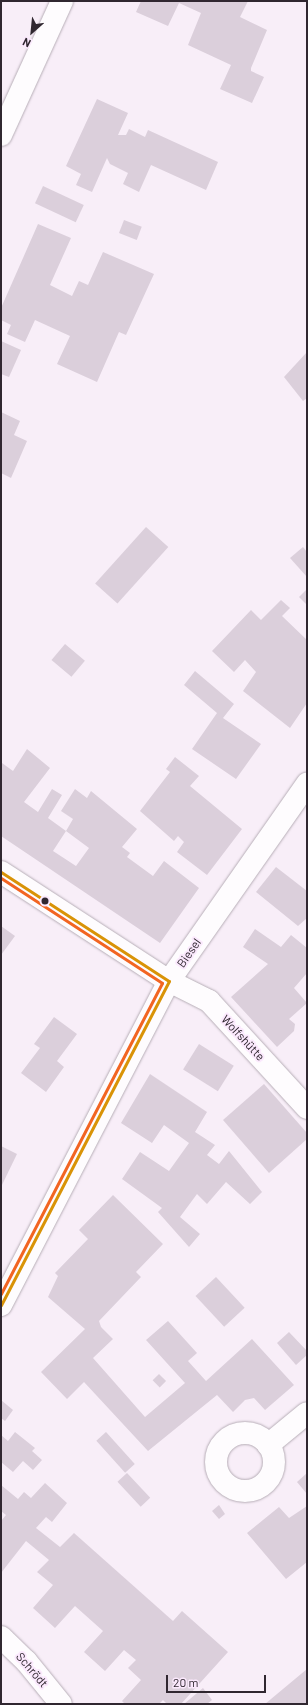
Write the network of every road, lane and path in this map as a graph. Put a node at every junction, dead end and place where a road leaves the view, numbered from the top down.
1 (62, 1) edge
2 (1, 135) edge
3 (307, 784) edge
4 (1, 872) edge
5 (169, 981) junction
6 (307, 1108) edge
7 (1, 1305) edge
8 (307, 1413) edge
9 (268, 1445) dead end
10 (1, 1637) edge
11 (61, 1704) edge

1 - 2 street
3 - 5 street, Biesel
4 - 5 street, Wolfshütte
5 - 6 street, Wolfshütte
5 - 7 street, Biesel
8 - 9 street
10 - 11 street, Schrödt

